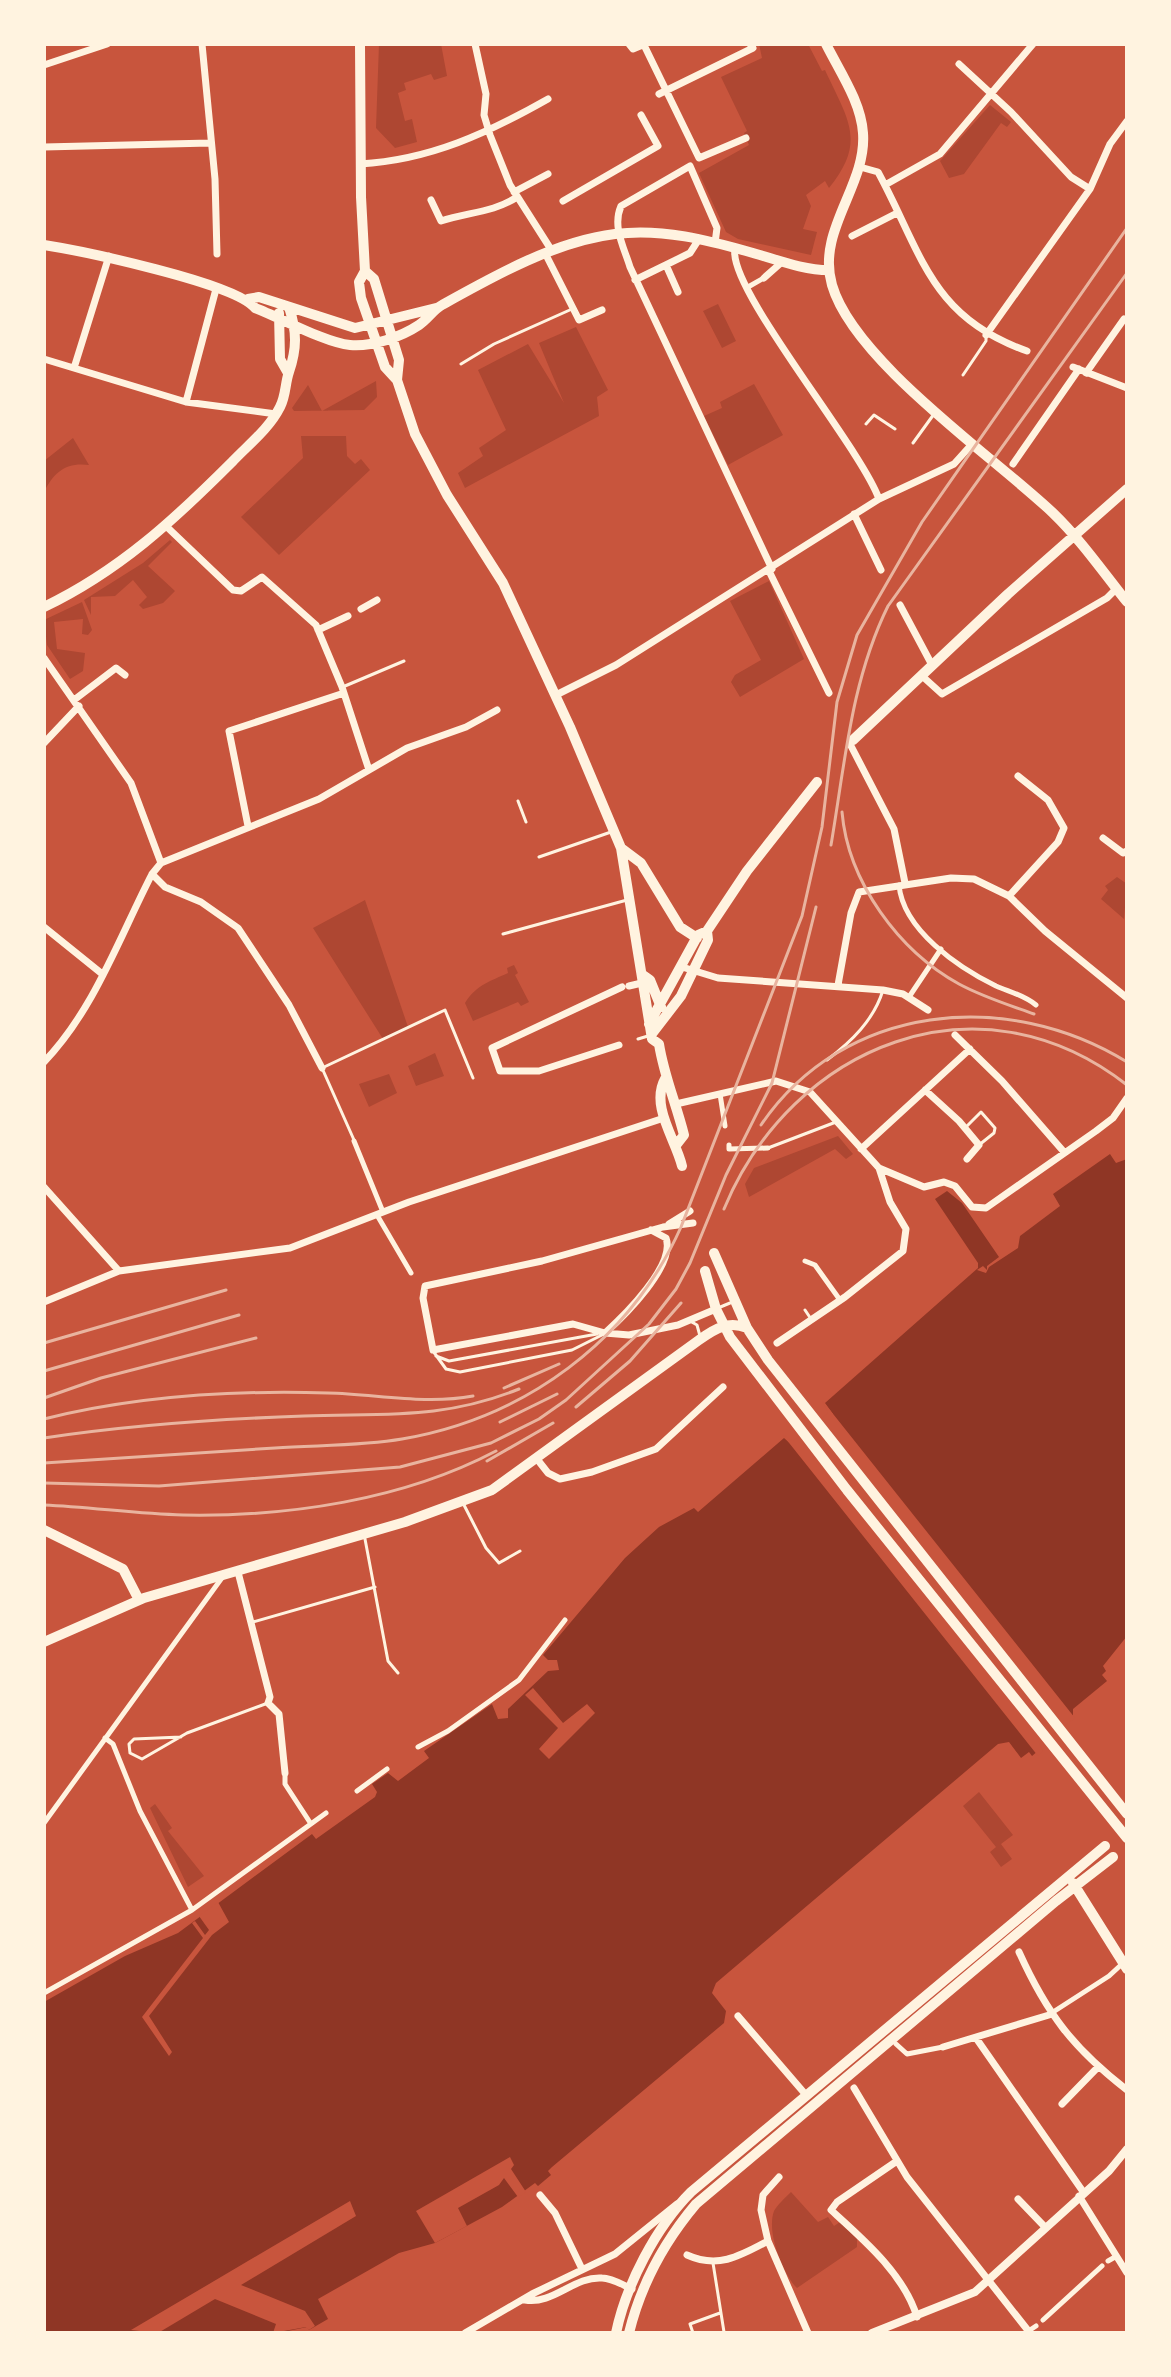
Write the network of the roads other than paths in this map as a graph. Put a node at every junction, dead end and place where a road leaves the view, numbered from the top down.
1 (107, 44) edge
2 (202, 44) edge
3 (360, 44) edge
4 (475, 44) edge
5 (644, 44) edge
6 (750, 44) edge
7 (826, 44) edge
8 (1033, 44) edge
9 (631, 46) edge
10 (959, 64) dead end
11 (44, 65) edge
12 (663, 92) junction
13 (991, 93) junction
14 (548, 99) dead end
15 (641, 115) dead end
16 (1127, 121) edge
17 (1119, 131) junction
18 (489, 132) junction
19 (1127, 136) edge
20 (746, 138) dead end
21 (210, 143) junction
22 (44, 147) edge
23 (360, 164) junction
24 (860, 167) junction
25 (548, 174) dead end
26 (885, 185) junction
27 (1090, 189) junction
28 (516, 195) junction
29 (431, 200) dead end
30 (563, 201) dead end
31 (897, 213) junction
32 (619, 233) junction
33 (852, 236) dead end
34 (699, 239) junction
35 (715, 243) junction
36 (44, 245) edge
37 (735, 249) junction
38 (549, 253) junction
39 (217, 254) dead end
40 (109, 256) junction
41 (782, 262) junction
42 (666, 265) junction
43 (829, 270) junction
44 (365, 271) junction
45 (764, 278) joint
46 (635, 280) junction
47 (748, 287) junction
48 (216, 289) junction
49 (678, 292) dead end
50 (248, 299) junction
51 (284, 306) junction
52 (438, 307) junction
53 (573, 308) junction
54 (602, 310) dead end
55 (279, 317) junction
56 (1124, 319) dead end
57 (385, 322) junction
58 (294, 323) junction
59 (369, 327) junction
60 (986, 335) junction
61 (318, 336) junction
62 (391, 338) junction
63 (375, 342) junction
64 (296, 343) junction
65 (1027, 351) dead end
66 (44, 359) edge
67 (461, 364) dead end
68 (74, 368) junction
69 (1079, 370) junction
70 (288, 373) junction
71 (963, 375) dead end
72 (397, 380) junction
73 (1127, 388) edge
74 (186, 402) junction
75 (936, 411) junction
76 (276, 414) junction
77 (866, 424) dead end
78 (895, 429) dead end
79 (913, 443) dead end
80 (972, 444) junction
81 (1013, 464) dead end
82 (1127, 489) edge
83 (879, 499) junction
84 (854, 514) junction
85 (167, 527) junction
86 (1072, 535) junction
87 (770, 570) junction
88 (881, 570) dead end
89 (1116, 589) junction
90 (377, 600) dead end
91 (1127, 602) edge
92 (900, 605) dead end
93 (44, 607) edge
94 (361, 609) dead end
95 (348, 616) dead end
96 (318, 630) junction
97 (44, 658) edge
98 (404, 661) dead end
99 (932, 665) junction
100 (125, 675) dead end
101 (921, 675) junction
102 (343, 690) junction
103 (829, 693) dead end
104 (556, 695) junction
105 (77, 703) junction
106 (497, 710) dead end
107 (852, 742) joint
108 (44, 743) edge
109 (369, 770) junction
110 (1018, 776) dead end
111 (817, 782) dead end
112 (518, 801) dead end
113 (526, 822) dead end
114 (248, 826) junction
115 (614, 830) junction
116 (1103, 838) dead end
117 (621, 848) junction
118 (1127, 851) edge
119 (539, 857) dead end
120 (161, 863) junction
121 (152, 874) junction
122 (902, 884) junction
123 (1009, 896) junction
124 (628, 900) junction
125 (44, 927) edge
126 (503, 934) dead end
127 (702, 934) junction
128 (941, 949) junction
129 (688, 969) junction
130 (101, 973) junction
131 (645, 979) junction
132 (838, 985) junction
133 (883, 990) junction
134 (909, 997) junction
135 (1127, 998) edge
136 (660, 1005) junction
137 (1036, 1005) dead end
138 (928, 1010) dead end
139 (664, 1021) junction
140 (653, 1034) junction
141 (955, 1035) dead end
142 (638, 1039) dead end
143 (619, 1045) dead end
144 (970, 1049) junction
145 (827, 1060) dead end
146 (44, 1062) edge
147 (322, 1068) junction
148 (473, 1078) dead end
149 (665, 1079) junction
150 (925, 1090) junction
151 (720, 1094) junction
152 (1127, 1098) edge
153 (676, 1104) junction
154 (664, 1118) junction
155 (837, 1121) junction
156 (725, 1126) dead end
157 (965, 1129) junction
158 (354, 1141) joint
159 (677, 1144) junction
160 (729, 1145) dead end
161 (979, 1145) junction
162 (768, 1148) joint
163 (861, 1149) junction
164 (1064, 1152) junction
165 (968, 1160) dead end
166 (682, 1166) dead end
167 (879, 1168) junction
168 (939, 1176) dead end
169 (933, 1185) junction
170 (44, 1187) edge
171 (690, 1211) dead end
172 (380, 1214) junction
173 (693, 1223) dead end
174 (663, 1227) junction
175 (649, 1230) junction
176 (714, 1253) dead end
177 (805, 1261) dead end
178 (119, 1271) junction
179 (705, 1271) dead end
180 (411, 1273) dead end
181 (730, 1298) junction
182 (840, 1300) junction
183 (44, 1302) edge
184 (716, 1309) junction
185 (805, 1310) dead end
186 (811, 1319) junction
187 (690, 1321) junction
188 (723, 1326) junction
189 (750, 1332) junction
190 (605, 1333) junction
191 (699, 1340) junction
192 (777, 1343) dead end
193 (433, 1350) junction
194 (723, 1387) dead end
195 (537, 1459) junction
196 (463, 1502) junction
197 (44, 1530) edge
198 (364, 1534) junction
199 (520, 1551) dead end
200 (238, 1572) junction
201 (224, 1575) junction
202 (375, 1587) junction
203 (139, 1600) junction
204 (565, 1620) dead end
205 (253, 1622) junction
206 (44, 1642) edge
207 (398, 1673) dead end
208 (268, 1703) junction
209 (181, 1737) junction
210 (105, 1738) junction
211 (418, 1747) dead end
212 (387, 1769) dead end
213 (285, 1773) joint
214 (357, 1791) dead end
215 (326, 1813) dead end
216 (1127, 1814) edge
217 (44, 1823) edge
218 (311, 1824) junction
219 (1127, 1838) edge
220 (1105, 1846) dead end
221 (1113, 1857) dead end
222 (1069, 1874) junction
223 (1074, 1886) junction
224 (192, 1910) junction
225 (1016, 1949) dead end
226 (1124, 1966) edge
227 (44, 1993) edge
228 (1049, 2015) junction
229 (738, 2016) dead end
230 (976, 2038) junction
231 (896, 2044) dead end
232 (943, 2047) joint
233 (1098, 2067) junction
234 (854, 2088) dead end
235 (1127, 2090) edge
236 (806, 2095) junction
237 (1062, 2104) dead end
238 (1127, 2149) edge
239 (897, 2161) junction
240 (779, 2177) dead end
241 (1082, 2194) junction
242 (540, 2195) dead end
243 (1018, 2199) dead end
244 (682, 2201) junction
245 (1044, 2226) junction
246 (768, 2241) junction
247 (687, 2255) dead end
248 (713, 2263) junction
249 (1102, 2266) dead end
250 (582, 2269) junction
251 (1127, 2273) edge
252 (986, 2282) junction
253 (636, 2290) junction
254 (525, 2300) junction
255 (720, 2313) junction
256 (917, 2317) junction
257 (1043, 2320) dead end
258 (1036, 2326) dead end
259 (465, 2333) edge
260 (616, 2333) edge
261 (629, 2333) edge
262 (693, 2333) edge
263 (720, 2333) edge
264 (808, 2333) edge
265 (872, 2333) edge
266 (1028, 2333) edge

1 - 11 street
2 - 21 street
3 - 23 main road
4 - 18 street
5 - 9 street
5 - 12 street
6 - 12 street
7 - 24 main road
8 - 13 street
10 - 13 street
12 - 20 street
13 - 26 street
13 - 27 street
14 - 18 street
15 - 30 street
16 - 17 street
17 - 19 street
17 - 27 street
18 - 23 street
18 - 28 street
21 - 22 street
21 - 39 street
23 - 44 main road
24 - 26 street
24 - 43 main road
25 - 28 street
26 - 31 street
27 - 60 street
28 - 29 street
28 - 38 street
31 - 33 street
31 - 60 street
32 - 34 main road
32 - 35 street
32 - 38 main road
32 - 46 street
34 - 35 main road
34 - 42 street
35 - 37 main road
36 - 40 main road
37 - 41 main road
37 - 47 street
38 - 52 main road
38 - 53 street
40 - 48 main road
40 - 68 street
41 - 43 main road
41 - 45 street
42 - 46 street
42 - 49 street
43 - 75 main road
44 - 57 main road
44 - 59 main road
45 - 47 street
46 - 87 street
47 - 83 street
48 - 50 main road
48 - 74 street
50 - 51 main road
50 - 55 main road
51 - 55 main road
51 - 58 main road
51 - 59 main road
52 - 57 main road
52 - 62 main road
53 - 54 street
53 - 67 lane
55 - 58 main road
55 - 70 main road
56 - 69 street
57 - 59 main road
57 - 62 main road
58 - 61 main road
58 - 64 main road
59 - 63 main road
60 - 65 street
60 - 71 lane
61 - 63 main road
61 - 64 main road
62 - 63 main road
62 - 72 main road
63 - 72 main road
64 - 70 main road
66 - 68 street
68 - 74 street
69 - 73 street
69 - 81 street
70 - 76 main road
72 - 104 main road
74 - 76 street
75 - 79 lane
75 - 80 main road
76 - 85 main road
77 - 78 lane
80 - 83 street
80 - 86 main road
82 - 86 main road
83 - 84 street
84 - 87 street
84 - 88 street
85 - 93 main road
85 - 96 street
86 - 89 main road
86 - 99 main road
87 - 103 street
87 - 104 street
89 - 91 main road
89 - 101 street
90 - 94 street
92 - 99 street
95 - 96 street
96 - 102 street
97 - 105 street
98 - 102 lane
99 - 101 main road
100 - 105 street
101 - 107 main road
102 - 109 street
102 - 114 street
104 - 115 main road
105 - 108 street
105 - 120 street
106 - 109 street
107 - 122 street
109 - 114 street
110 - 123 street
111 - 127 main road
112 - 113 lane
114 - 120 street
115 - 117 main road
115 - 119 lane
116 - 118 street
117 - 124 main road
117 - 127 main road
120 - 121 street
121 - 130 street
121 - 147 street
122 - 123 street
122 - 128 street
122 - 132 street
123 - 135 street
124 - 126 lane
124 - 131 main road
125 - 130 street
127 - 129 main road
128 - 134 street
128 - 137 street
129 - 132 street
129 - 136 main road
129 - 139 main road
130 - 146 street
131 - 136 main road
131 - 140 main road
131 - 143 street
132 - 133 street
133 - 134 street
133 - 145 lane
134 - 138 street
136 - 139 main road
136 - 140 main road
139 - 140 main road
140 - 142 lane
140 - 149 main road
141 - 144 street
144 - 150 street
144 - 164 street
147 - 148 lane
147 - 158 lane
149 - 153 main road
149 - 154 main road
150 - 157 street
150 - 163 street
151 - 153 street
151 - 155 street
151 - 156 street
152 - 164 street
153 - 159 main road
154 - 159 main road
154 - 172 street
155 - 162 lane
155 - 163 street
157 - 161 street
157 - 161 lane
158 - 172 street
159 - 166 main road
160 - 162 street
161 - 165 street
163 - 167 street
164 - 169 street
167 - 169 street
167 - 182 street
168 - 169 street
170 - 178 street
171 - 174 street
172 - 178 street
172 - 180 street
173 - 174 street
174 - 175 street
175 - 190 street
175 - 193 street
176 - 181 main road
177 - 182 street
178 - 183 street
179 - 184 main road
181 - 184 lane
181 - 188 main road
181 - 189 main road
182 - 186 street
184 - 187 street
184 - 188 main road
185 - 186 lane
186 - 192 street
187 - 190 street
187 - 191 lane
188 - 189 main road
188 - 191 main road
188 - 219 main road
189 - 216 main road
190 - 193 street
190 - 193 lane
190 - 193 lane
191 - 195 main road
194 - 195 street
195 - 196 main road
196 - 198 main road
196 - 199 lane
197 - 203 main road
198 - 200 main road
198 - 202 lane
200 - 201 main road
200 - 205 street
201 - 203 main road
201 - 210 street
202 - 205 lane
202 - 207 lane
203 - 206 main road
204 - 211 street
205 - 208 street
208 - 209 lane
208 - 213 street
209 - 209 lane
210 - 217 street
210 - 224 street
212 - 214 street
213 - 218 street
215 - 218 street
218 - 224 street
220 - 222 main road
221 - 223 main road
222 - 223 main road
222 - 236 main road
223 - 226 main road
223 - 253 main road
224 - 227 street
225 - 228 street
226 - 228 street
228 - 230 street
228 - 233 street
229 - 236 street
230 - 232 street
230 - 241 street
231 - 232 street
233 - 235 street
233 - 237 street
234 - 239 street
236 - 244 main road
238 - 241 street
239 - 252 street
239 - 256 street
240 - 246 street
241 - 245 street
241 - 251 street
242 - 250 street
243 - 245 street
244 - 250 street
244 - 253 main road
245 - 252 street
246 - 248 street
246 - 264 street
247 - 248 street
248 - 255 lane
249 - 257 street
250 - 254 street
252 - 256 street
252 - 266 street
253 - 254 street
253 - 260 main road
253 - 261 main road
254 - 259 street
255 - 262 lane
255 - 263 lane
256 - 265 street
258 - 266 street

